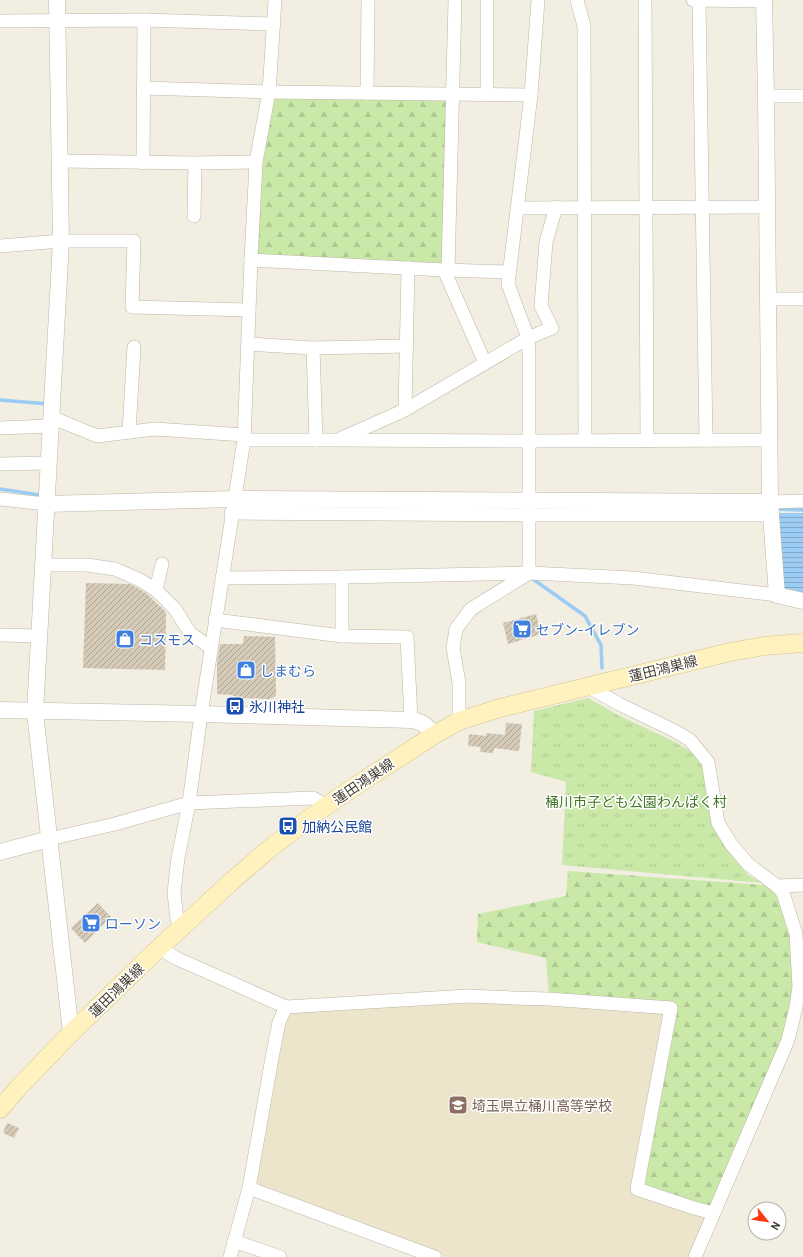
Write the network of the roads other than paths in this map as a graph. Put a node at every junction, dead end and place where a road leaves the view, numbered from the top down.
1 (57, 0) edge
2 (276, 0) edge
3 (368, 0) edge
4 (455, 0) edge
5 (487, 0) edge
6 (538, 0) edge
7 (577, 0) edge
8 (645, 0) edge
9 (693, 0) edge
10 (699, 0) edge
11 (764, 1) edge
12 (144, 20) junction
13 (0, 21) edge
14 (57, 21) junction
15 (274, 24) junction
16 (143, 88) junction
17 (269, 92) junction
18 (366, 93) junction
19 (453, 94) junction
20 (487, 94) junction
21 (531, 95) junction
22 (766, 96) junction
23 (803, 96) edge
24 (60, 161) junction
25 (256, 162) junction
26 (143, 163) junction
27 (195, 164) junction
28 (556, 207) junction
29 (585, 207) junction
30 (646, 207) junction
31 (703, 207) junction
32 (767, 207) junction
33 (518, 208) junction
34 (194, 216) dead end
35 (61, 241) junction
36 (0, 246) edge
37 (251, 260) junction
38 (408, 268) junction
39 (446, 271) junction
40 (509, 272) junction
41 (768, 299) junction
42 (803, 299) edge
43 (249, 310) junction
44 (528, 338) junction
45 (248, 344) junction
46 (406, 346) junction
47 (134, 347) dead end
48 (313, 348) junction
49 (485, 363) junction
50 (405, 410) junction
51 (51, 422) junction
52 (0, 428) edge
53 (129, 432) junction
54 (244, 437) junction
55 (316, 440) junction
56 (339, 440) junction
57 (706, 440) junction
58 (769, 440) junction
59 (529, 441) junction
60 (585, 441) junction
61 (648, 441) junction
62 (48, 463) junction
63 (0, 464) edge
64 (0, 498) edge
65 (803, 501) edge
66 (46, 504) junction
67 (233, 506) junction
68 (529, 508) junction
69 (770, 508) junction
70 (162, 564) dead end
71 (43, 565) junction
72 (529, 573) junction
73 (342, 577) junction
74 (222, 578) junction
75 (156, 590) junction
76 (777, 595) junction
77 (803, 601) edge
78 (215, 620) junction
79 (0, 635) edge
80 (39, 636) junction
81 (342, 636) junction
82 (803, 643) edge
83 (211, 648) junction
84 (589, 687) junction
85 (0, 710) edge
86 (35, 712) junction
87 (201, 714) junction
88 (411, 720) junction
89 (459, 721) junction
90 (434, 735) junction
91 (189, 803) junction
92 (326, 806) junction
93 (49, 839) junction
94 (0, 852) edge
95 (803, 885) edge
96 (777, 886) junction
97 (181, 928) junction
98 (159, 948) junction
99 (286, 1007) junction
100 (71, 1033) junction
101 (0, 1109) edge
102 (249, 1188) junction
103 (713, 1213) junction
104 (234, 1241) junction
105 (230, 1257) edge
106 (280, 1257) edge
107 (435, 1257) edge
108 (694, 1257) edge

1 - 14 street
2 - 15 street
3 - 18 street
4 - 19 street
5 - 20 street
6 - 21 street
7 - 29 street
8 - 30 street
9 - 10 street
10 - 11 street
10 - 31 street
11 - 22 street
12 - 14 street
12 - 15 street
12 - 16 street
13 - 14 street
14 - 24 street
15 - 17 street
16 - 17 street
16 - 26 street
17 - 18 street
17 - 25 street
18 - 19 street
19 - 20 street
19 - 39 street
20 - 21 street
21 - 33 street
22 - 23 street
22 - 32 street
24 - 26 street
24 - 35 street
25 - 27 street
25 - 37 street
26 - 27 street
27 - 34 street
28 - 29 street
28 - 33 street
28 - 44 street
29 - 30 street
29 - 60 street
30 - 31 street
30 - 61 street
31 - 32 street
31 - 57 street
32 - 41 street
33 - 40 street
35 - 36 street
35 - 43 street
35 - 51 street
37 - 38 street
37 - 43 street
38 - 39 street
38 - 46 street
39 - 40 street
39 - 49 street
40 - 44 street
41 - 42 street
41 - 58 street
43 - 45 street
44 - 49 street
44 - 59 street
45 - 48 street
45 - 54 street
46 - 48 street
46 - 50 street
47 - 53 street
48 - 55 street
49 - 50 street
50 - 56 street
51 - 52 street
51 - 53 street
51 - 62 street
53 - 54 street
54 - 55 street
54 - 67 street
55 - 56 street
56 - 59 street
57 - 58 street
57 - 61 street
58 - 69 street
59 - 60 street
59 - 68 street
60 - 61 street
62 - 63 street
62 - 66 street
64 - 66 street
65 - 69 street
66 - 67 street
66 - 71 street
67 - 68 street
67 - 74 street
68 - 69 street
68 - 72 street
69 - 76 street
70 - 75 street
71 - 75 street
71 - 80 street
72 - 73 street
72 - 76 street
72 - 89 street
73 - 74 street
73 - 81 street
74 - 78 street
75 - 83 street
76 - 77 street
78 - 81 street
78 - 83 street
79 - 80 street
80 - 86 street
81 - 88 street
82 - 84 main road, 蓮田鴻巣線
83 - 87 street
84 - 89 main road, 蓮田鴻巣線
84 - 96 street
85 - 86 street
86 - 87 street
86 - 93 street
87 - 88 street
87 - 91 street
88 - 90 street
89 - 90 main road, 蓮田鴻巣線
90 - 92 main road, 蓮田鴻巣線
91 - 92 street
91 - 93 street
91 - 97 street
92 - 97 main road, 蓮田鴻巣線
93 - 94 street
93 - 100 street
95 - 96 street
96 - 103 street
97 - 98 main road, 蓮田鴻巣線
98 - 99 street
98 - 100 main road, 蓮田鴻巣線
99 - 102 street
99 - 103 street
100 - 101 main road, 蓮田鴻巣線
102 - 104 street
102 - 107 street
103 - 108 street
104 - 105 street
104 - 106 street

